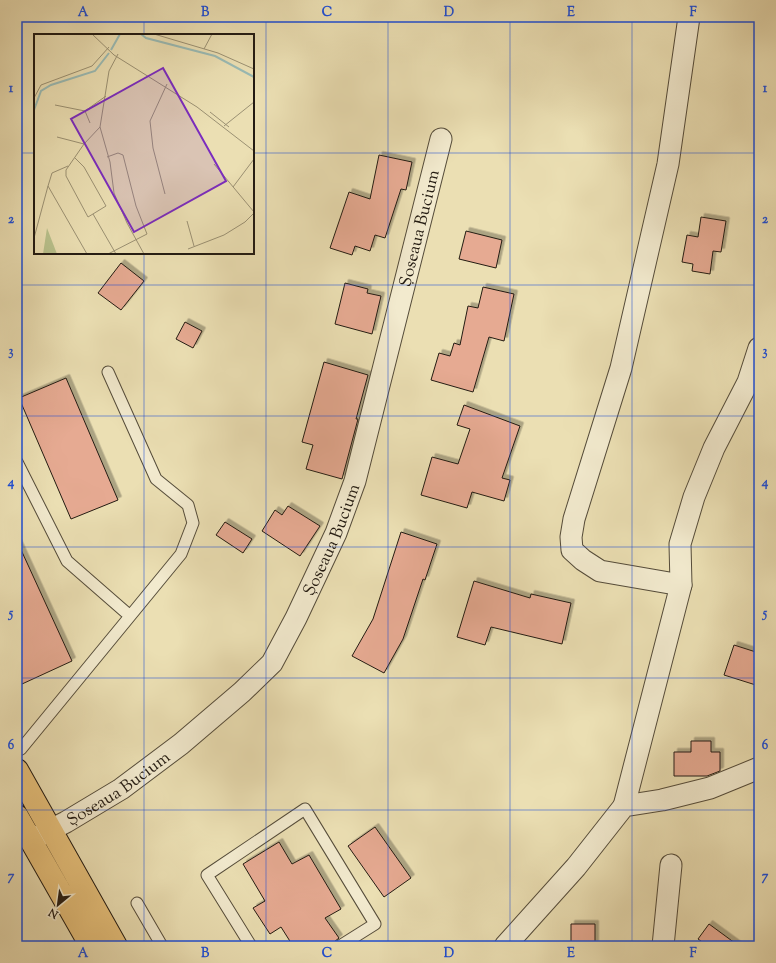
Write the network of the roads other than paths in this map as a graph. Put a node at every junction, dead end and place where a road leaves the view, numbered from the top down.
1 (689, 17) edge
2 (441, 139) dead end
3 (759, 348) edge
4 (108, 372) dead end
5 (17, 462) edge
6 (681, 585) junction
7 (130, 616) junction
8 (17, 751) edge
9 (759, 768) edge
10 (17, 770) edge
11 (624, 806) junction
12 (17, 816) edge
13 (51, 830) junction
14 (31, 840) junction
15 (671, 865) dead end
16 (137, 903) dead end
17 (91, 946) edge
18 (116, 946) edge
19 (162, 946) edge
20 (250, 946) edge
21 (340, 946) edge
22 (506, 946) edge
23 (663, 946) edge

1 - 6 street
2 - 13 street, Șoseaua Bucium
3 - 6 street
4 - 7 lane
5 - 7 lane
6 - 11 street
7 - 8 lane
9 - 11 street
10 - 13 main road, Șoseaua Bucium
11 - 22 street
12 - 14 main road
13 - 14 street, Șoseaua Bucium
13 - 18 main road, Șoseaua Bucium
14 - 17 main road
15 - 23 street
16 - 19 lane
20 - 21 lane

